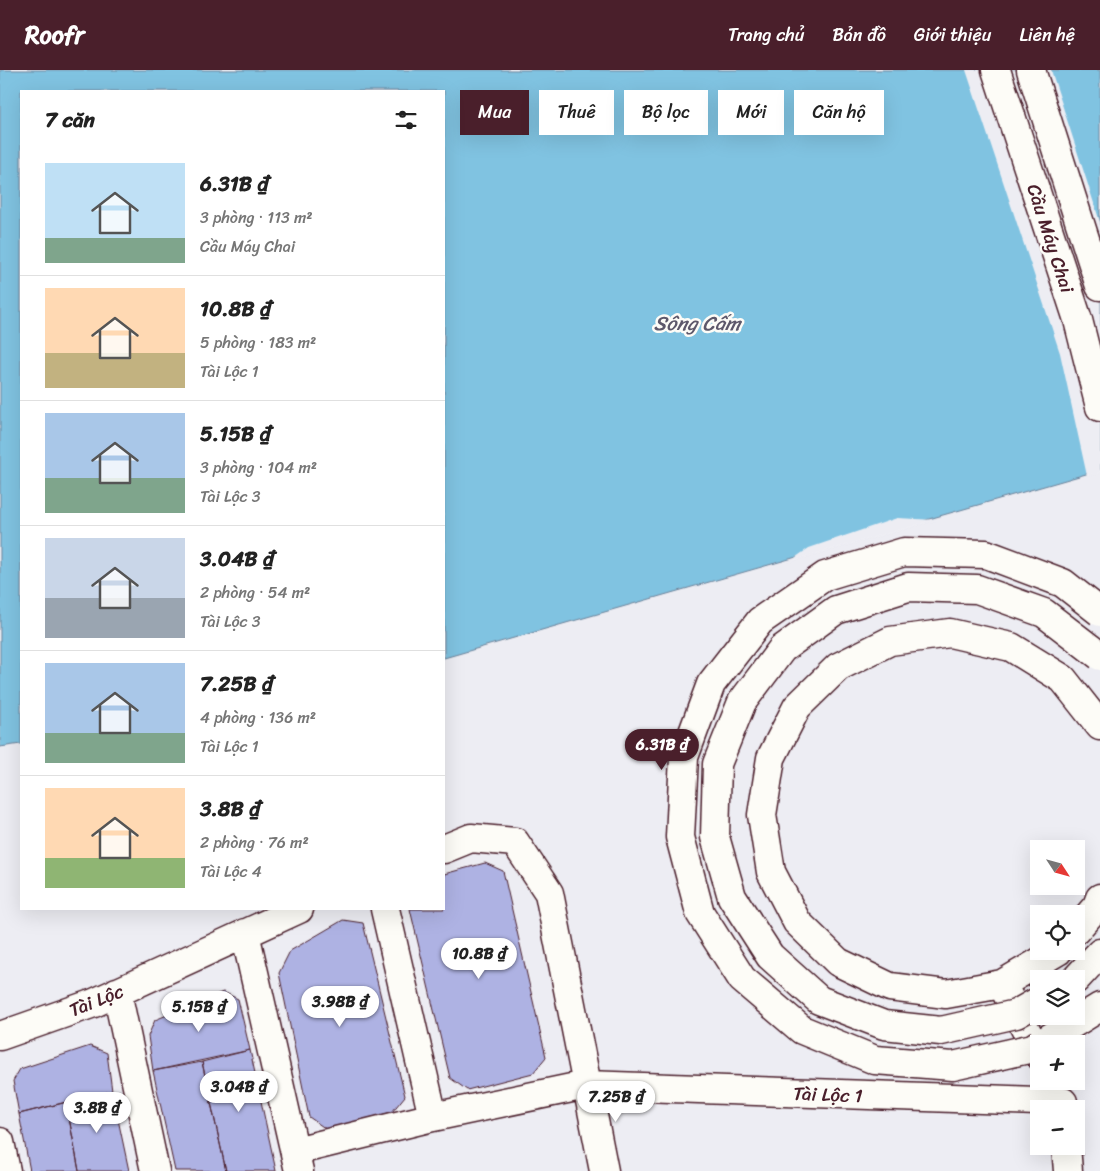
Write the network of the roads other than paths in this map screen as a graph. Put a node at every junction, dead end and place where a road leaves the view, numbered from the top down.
1 (996, 70) edge
2 (1031, 70) edge
3 (1100, 286) edge
4 (1100, 407) edge
5 (1100, 612) edge
6 (1100, 656) edge
7 (1100, 726) edge
8 (445, 849) edge
9 (1100, 898) edge
10 (297, 910) edge
11 (384, 910) edge
12 (1085, 920) edge
13 (245, 933) junction
14 (1100, 953) edge
15 (1043, 960) edge
16 (1084, 970) edge
17 (1002, 984) junction
18 (117, 992) junction
19 (1030, 1006) edge
20 (1100, 1007) edge
21 (1054, 1035) edge
22 (0, 1036) edge
23 (1030, 1038) edge
24 (1030, 1049) edge
25 (586, 1085) junction
26 (1059, 1097) edge
27 (433, 1117) junction
28 (0, 1142) edge
29 (1067, 1155) edge
30 (297, 1161) edge
31 (6, 1171) edge
32 (155, 1171) edge
33 (604, 1171) edge
34 (1068, 1171) edge

1 - 4 street, Cầu Máy Chai
2 - 3 street, Cầu Máy Chai
5 - 24 street, bridge
6 - 19 street, bridge
7 - 17 street
8 - 25 street
9 - 12 street
10 - 13 street, Tài Lộc
11 - 27 street
13 - 18 street, Tài Lộc
13 - 30 street
14 - 16 street
15 - 17 street
17 - 23 street
18 - 22 street, Tài Lộc
18 - 32 street
20 - 21 street
25 - 26 street, Tài Lộc 1
25 - 27 street, Tài Lộc 1
25 - 33 street
27 - 30 street, Tài Lộc 1
28 - 31 street
29 - 34 street

